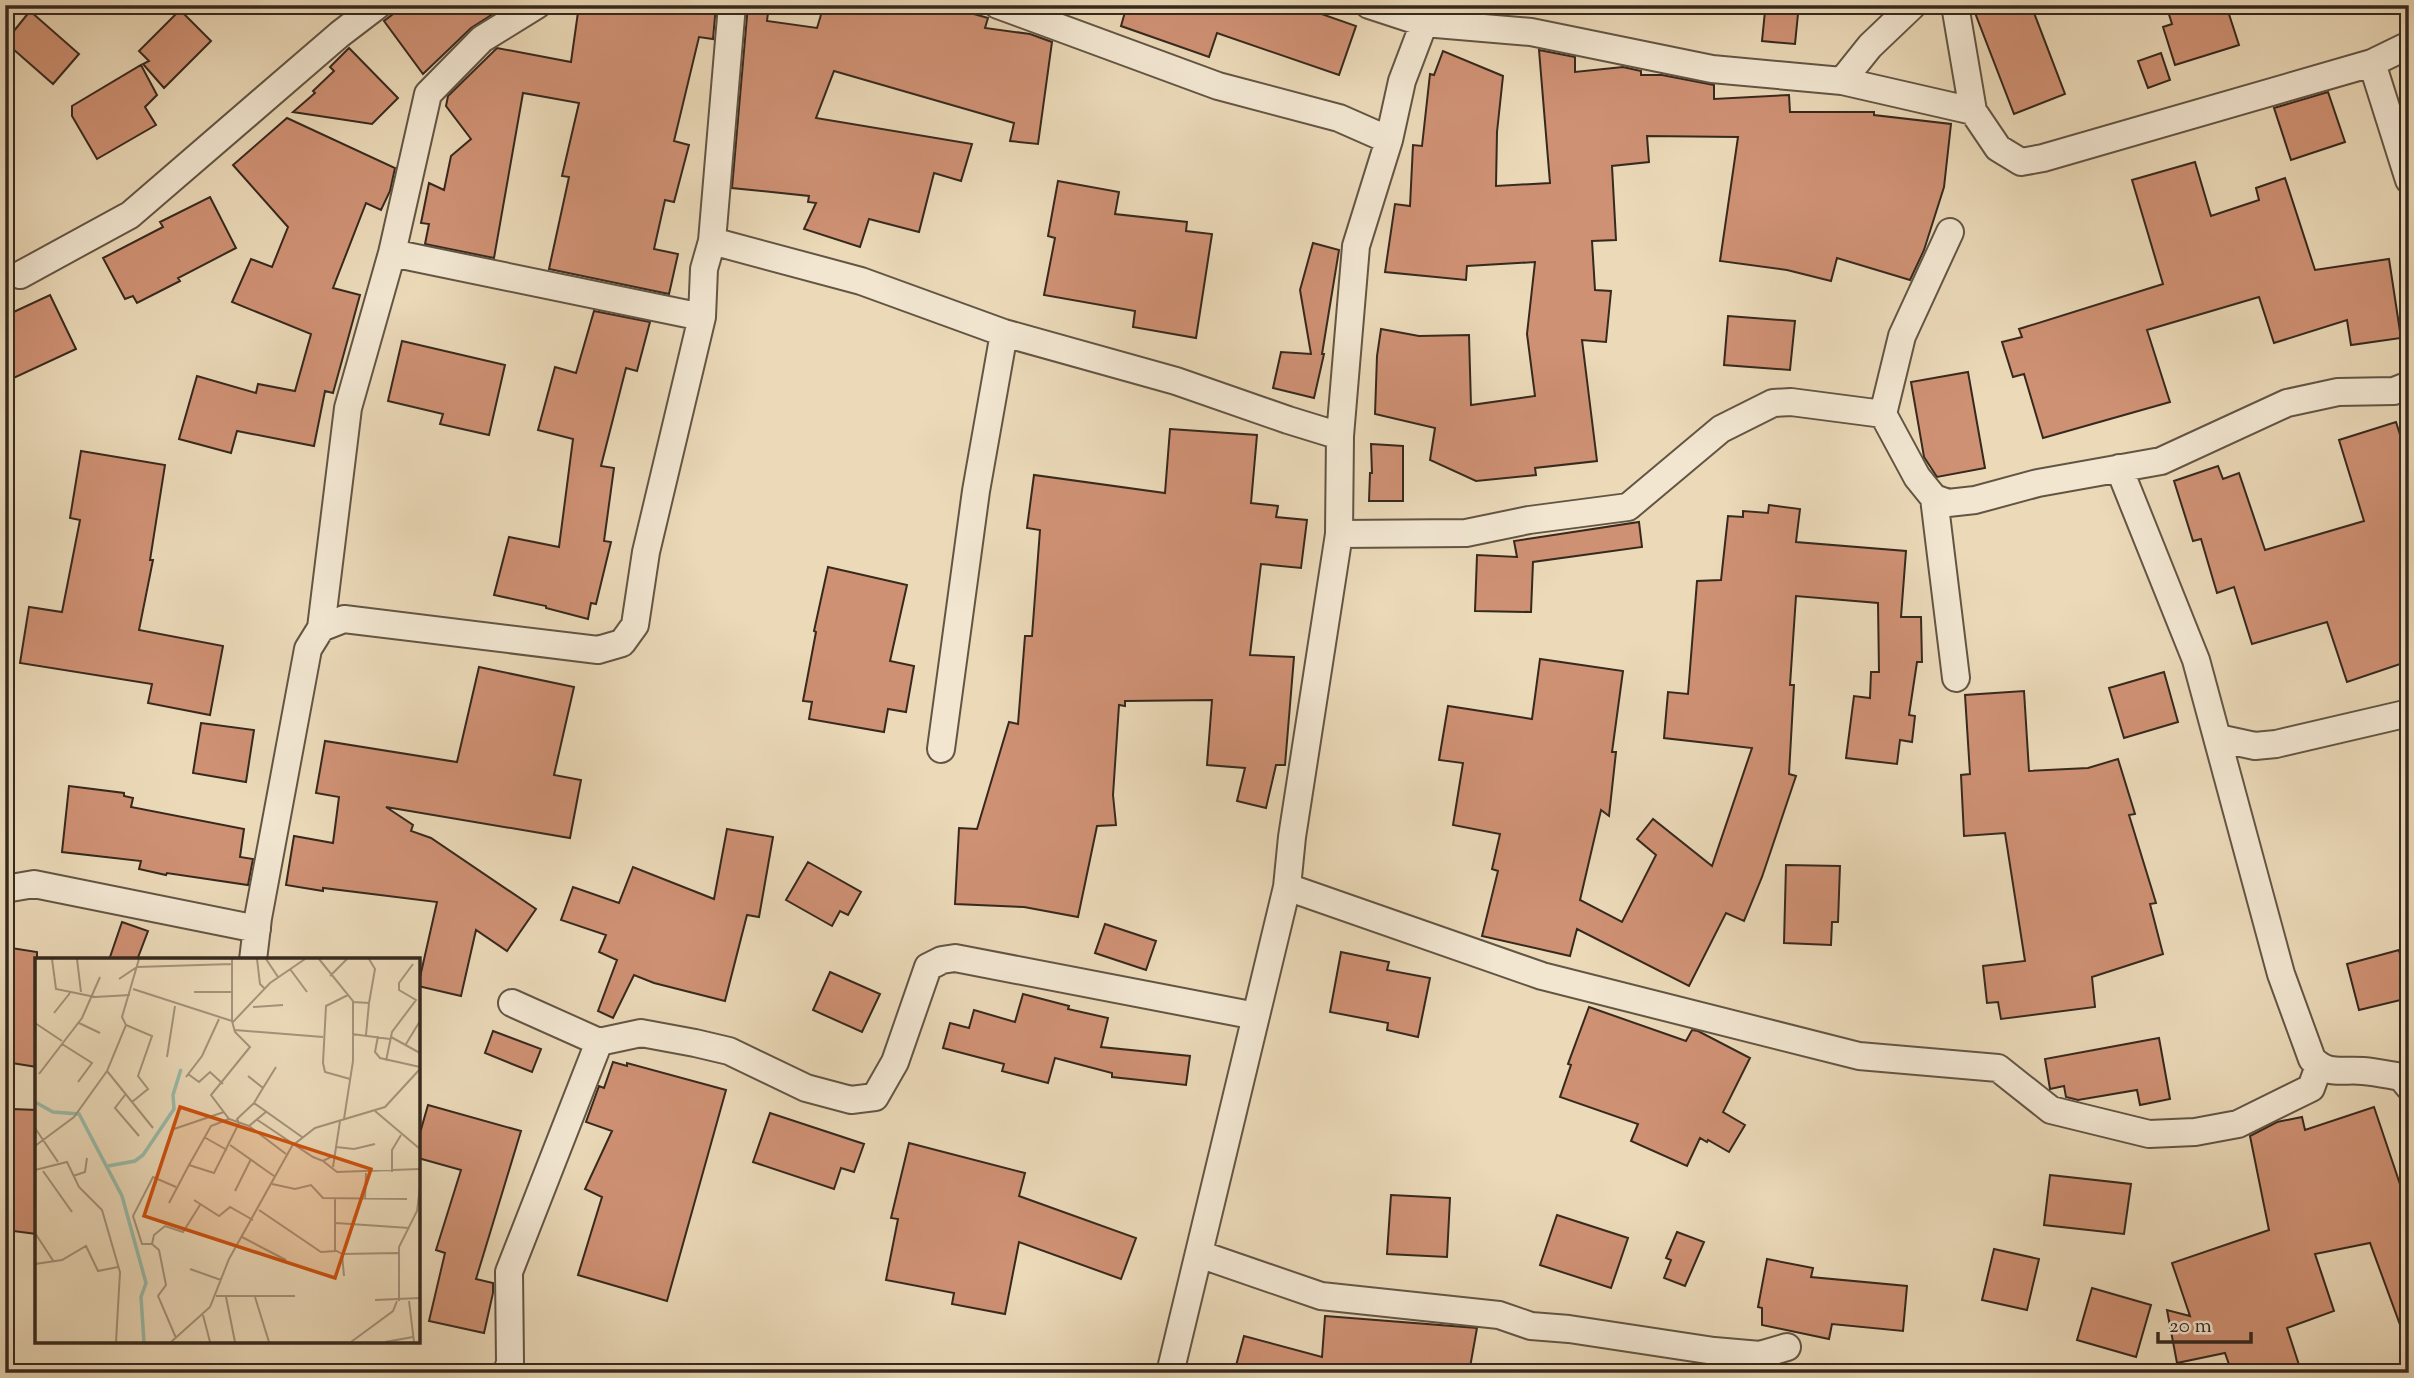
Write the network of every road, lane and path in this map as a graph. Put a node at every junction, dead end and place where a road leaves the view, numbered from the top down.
1 (379, 5) edge
2 (537, 5) edge
3 (732, 5) edge
4 (998, 5) edge
5 (1369, 5) edge
6 (1913, 5) edge
7 (1955, 5) edge
8 (1430, 14) edge
9 (2409, 46) edge
10 (2372, 63) junction
11 (1842, 81) junction
12 (1973, 111) junction
13 (1389, 141) junction
14 (2409, 180) edge
15 (1950, 232) dead end
16 (712, 241) junction
17 (392, 253) junction
18 (20, 275) dead end
19 (702, 317) junction
20 (1004, 333) junction
21 (2409, 385) edge
22 (1883, 414) junction
23 (1340, 436) junction
24 (2119, 467) junction
25 (1934, 498) junction
26 (1339, 534) junction
27 (321, 628) junction
28 (1955, 678) dead end
29 (2409, 713) edge
30 (2218, 738) junction
31 (941, 749) dead end
32 (1287, 887) junction
33 (5, 889) edge
34 (257, 929) junction
35 (253, 958) edge
36 (512, 1003) dead end
37 (1256, 1016) junction
38 (599, 1042) junction
39 (2319, 1066) junction
40 (2406, 1078) edge
41 (1199, 1254) junction
42 (1787, 1347) dead end
43 (507, 1373) edge
44 (1170, 1373) edge

1 - 18 street
2 - 17 street
3 - 16 street
4 - 13 street
5 - 8 street
6 - 11 street
7 - 12 street
8 - 11 street
8 - 13 street
9 - 10 street
10 - 12 street
10 - 14 street
11 - 12 street
13 - 23 street
15 - 22 street
16 - 19 street
16 - 20 street
17 - 19 street
17 - 27 street
19 - 27 street
20 - 23 street
20 - 31 street
21 - 24 street
22 - 25 street
22 - 26 street
23 - 26 street
24 - 25 street
24 - 30 street
25 - 28 street
26 - 32 street
27 - 34 street
29 - 30 street
30 - 39 street
32 - 37 street
32 - 39 street
33 - 34 street
34 - 35 street
36 - 38 street
37 - 38 street
37 - 41 street
38 - 43 street
39 - 40 street
41 - 42 street
41 - 44 street

